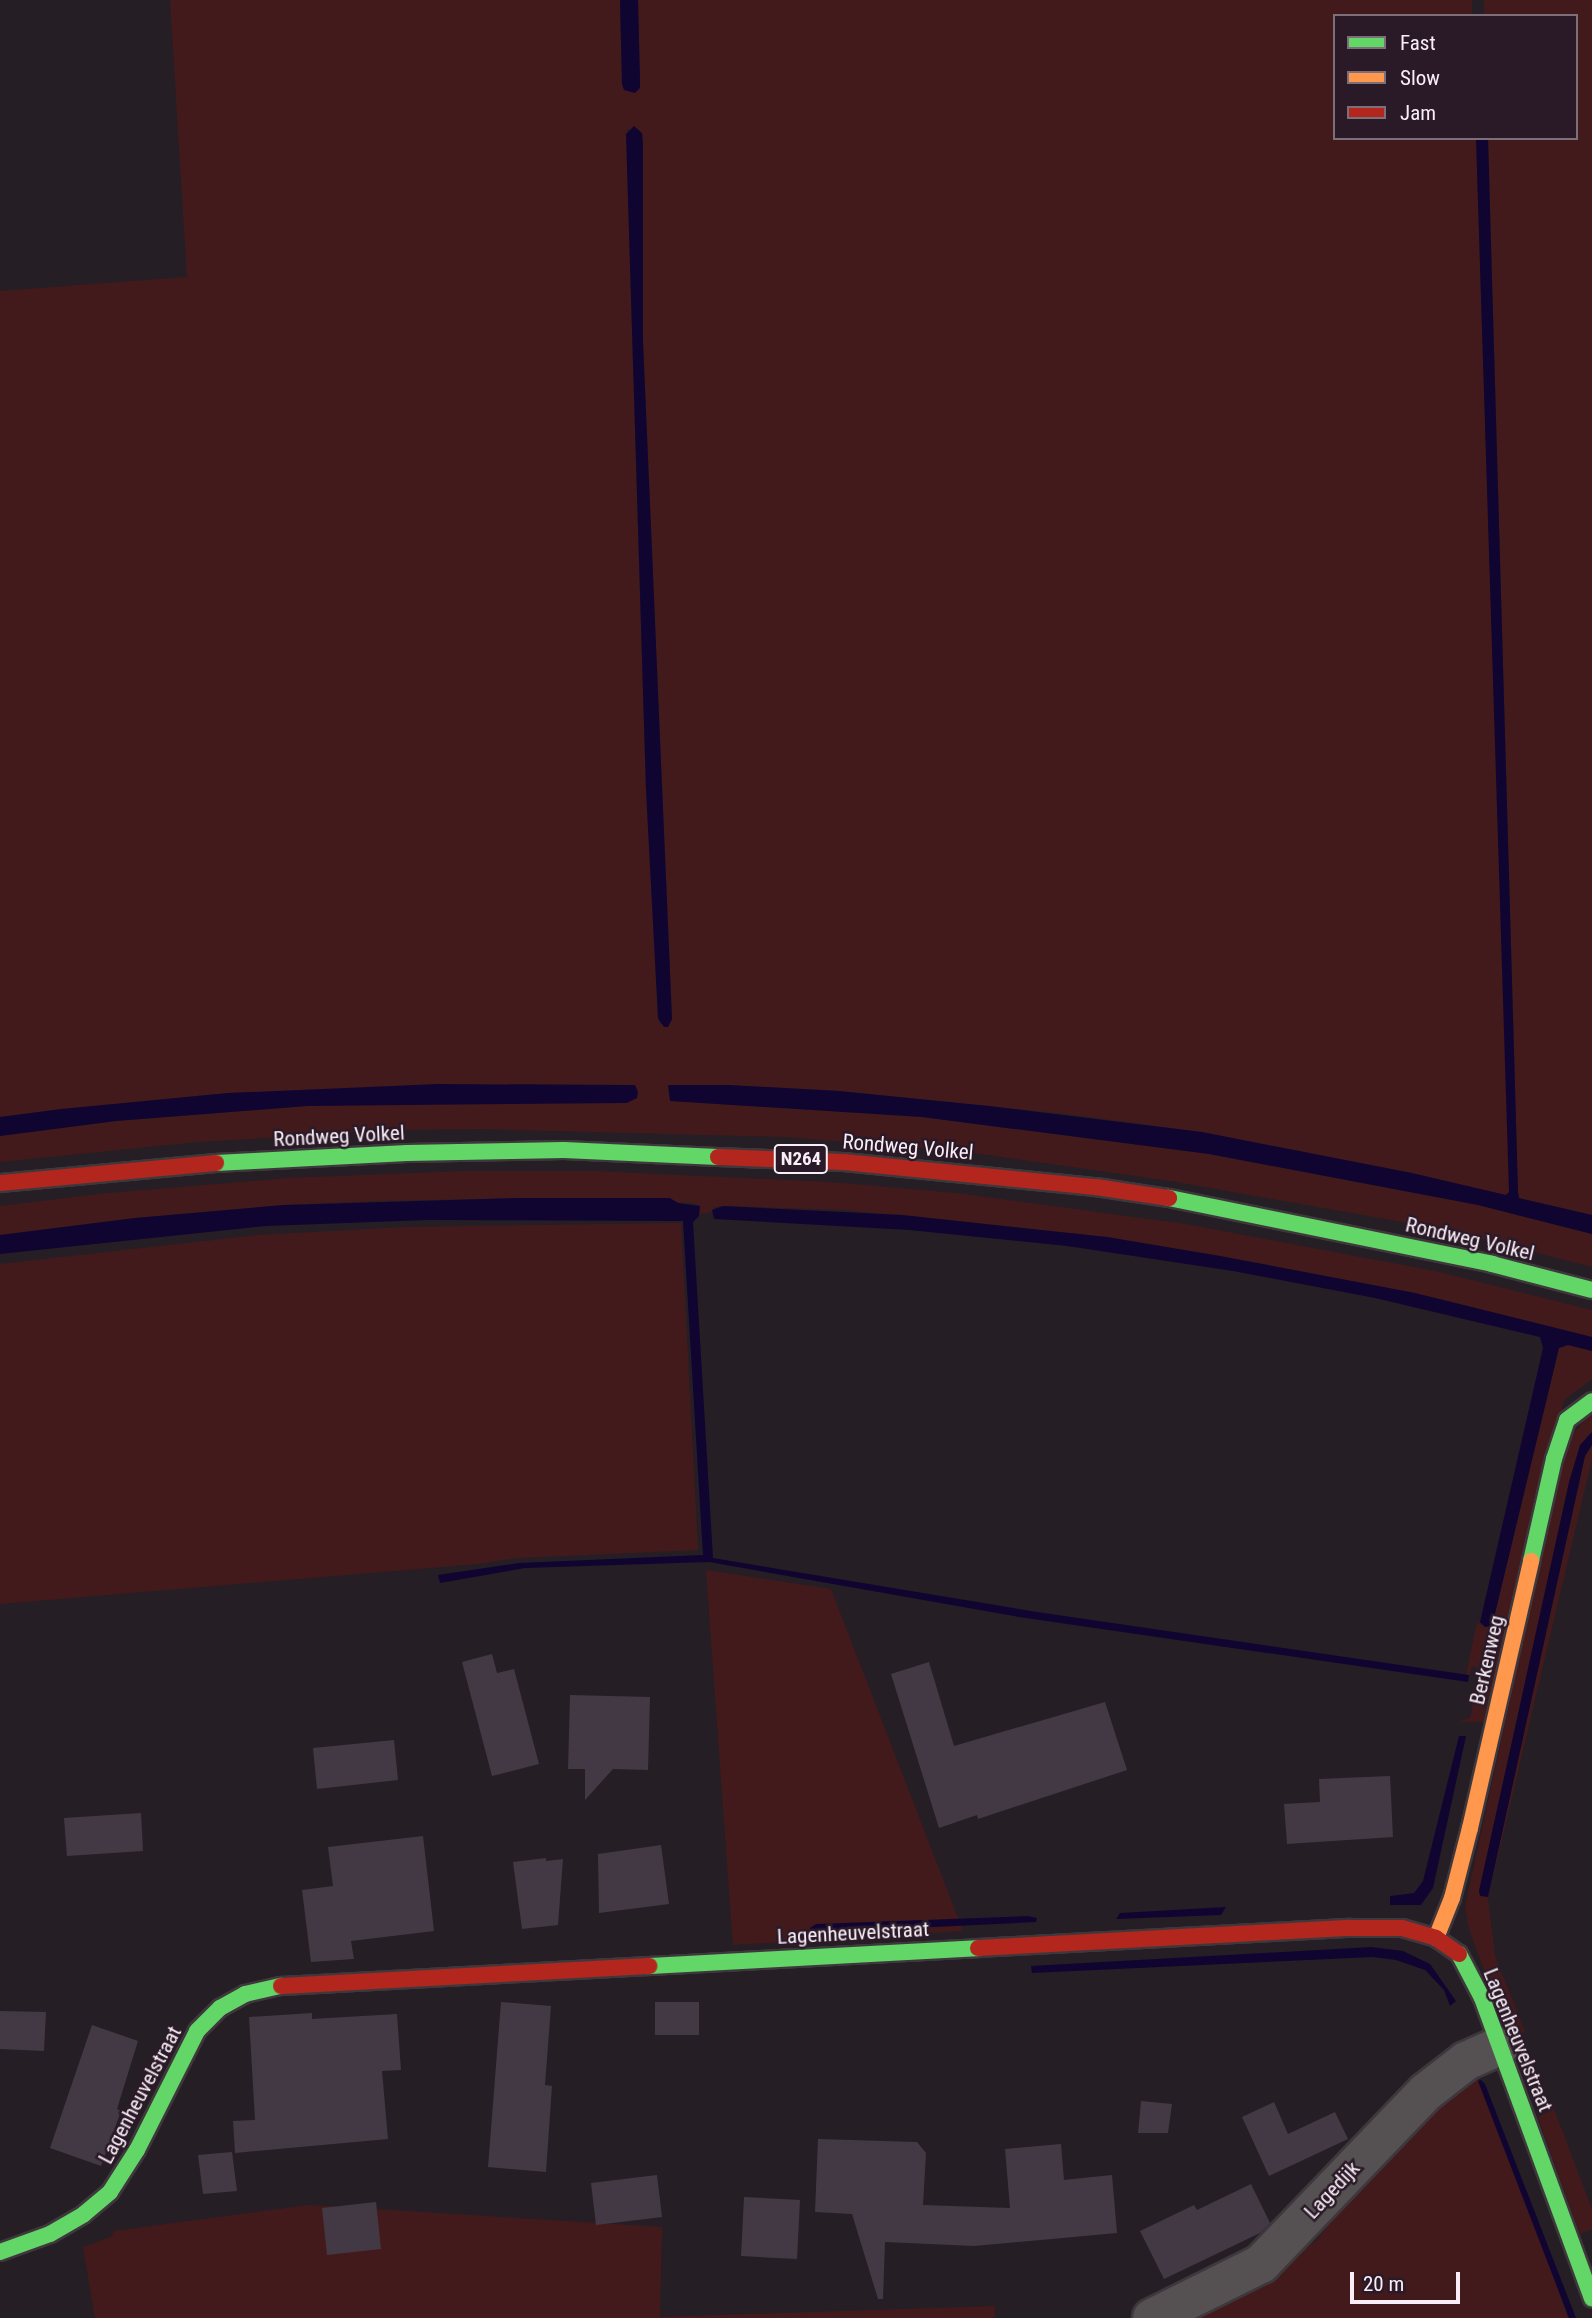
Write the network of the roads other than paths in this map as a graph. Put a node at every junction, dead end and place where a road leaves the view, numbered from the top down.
1 (0, 1183) edge
2 (1592, 1290) edge
3 (1592, 1401) edge
4 (1436, 1938) junction
5 (1500, 2046) junction
6 (0, 2252) edge
7 (1592, 2299) edge
8 (1152, 2318) edge

1 - 2 street, Rondweg Volkel / N264
3 - 4 street, Berkenweg
4 - 5 street, Lagenheuvelstraat
4 - 6 street, Lagenheuvelstraat
5 - 7 street, Lagenheuvelstraat
5 - 8 street, Lagedijk

